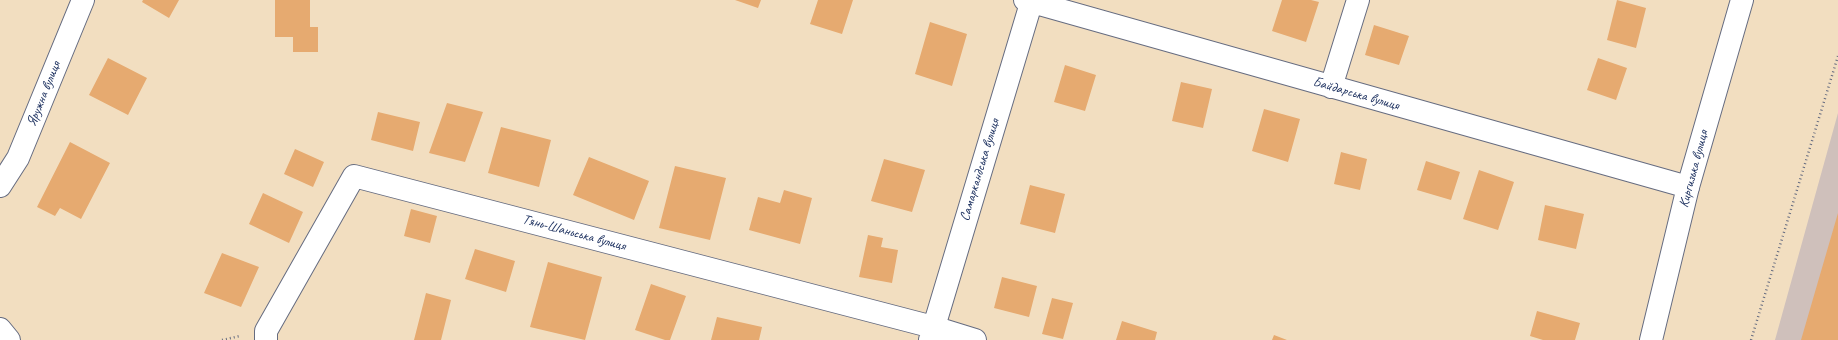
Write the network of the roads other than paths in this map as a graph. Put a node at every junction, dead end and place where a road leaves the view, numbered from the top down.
1 (83, 0) edge
2 (1358, 0) edge
3 (1742, 0) edge
4 (1029, 1) edge
5 (1331, 87) junction
6 (0, 186) edge
7 (1688, 187) junction
8 (0, 329) edge
9 (931, 333) edge
10 (9, 340) edge
11 (266, 340) edge
12 (975, 340) edge
13 (1651, 340) edge

1 - 6 street, Яружна вулиця
2 - 5 street
3 - 7 street, Киргизька вулиця
4 - 5 street, Байдарська вулиця
4 - 9 street, Самаркандська вулиця
5 - 7 street, Байдарська вулиця
7 - 13 street, Киргизька вулиця
8 - 10 street
9 - 11 street, Тянь-Шаньська вулиця
9 - 12 street, Тянь-Шаньська вулиця

